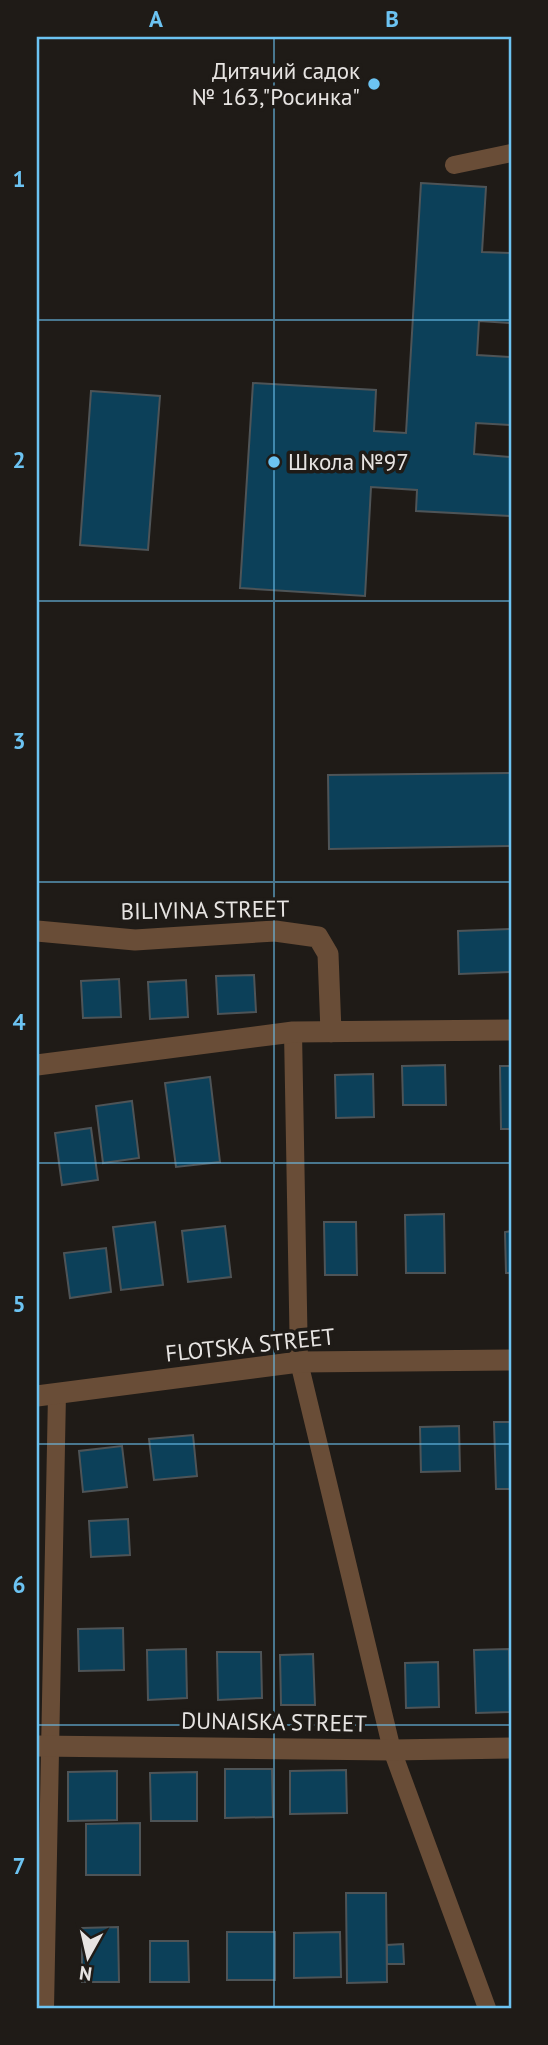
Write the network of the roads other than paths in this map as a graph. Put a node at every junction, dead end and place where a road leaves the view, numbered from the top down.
1 (511, 153) edge
2 (454, 165) dead end
3 (37, 931) edge
4 (511, 1030) edge
5 (293, 1032) junction
6 (331, 1032) junction
7 (37, 1065) edge
8 (511, 1360) edge
9 (299, 1362) junction
10 (47, 1395) edge
11 (44, 1746) edge
12 (511, 1748) edge
13 (392, 1750) junction
14 (45, 2008) edge
15 (487, 2008) edge

1 - 2 lane
3 - 6 street, BILIVINA STREET
4 - 6 street
5 - 6 street
5 - 7 street
5 - 9 lane
8 - 9 street, FLOTSKA STREET
9 - 10 street, FLOTSKA STREET
9 - 13 lane
10 - 11 lane
11 - 13 street, DUNAISKA STREET
11 - 14 lane
12 - 13 street, DUNAISKA STREET
13 - 15 lane

